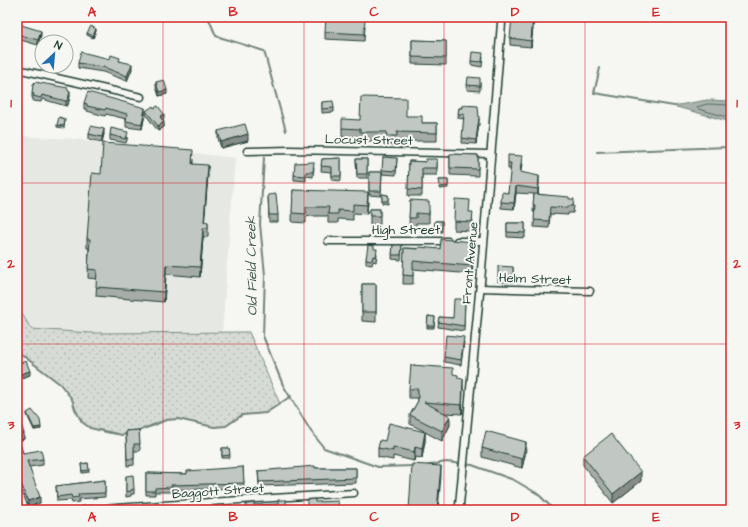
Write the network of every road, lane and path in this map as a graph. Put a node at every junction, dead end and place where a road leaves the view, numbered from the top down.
1 (502, 17) edge
2 (17, 69) edge
3 (141, 97) dead end
4 (247, 151) dead end
5 (491, 154) junction
6 (328, 241) dead end
7 (483, 241) junction
8 (480, 288) junction
9 (590, 291) dead end
10 (354, 493) dead end
11 (17, 507) edge
12 (18, 510) edge
13 (83, 510) edge
14 (459, 510) edge

1 - 5 street, Front Avenue
2 - 3 street
4 - 5 street, Locust Street
5 - 7 street, Front Avenue
6 - 7 street, High Street
7 - 8 street, Front Avenue
8 - 9 street, Helm Street
8 - 14 street, Front Avenue
10 - 13 street, Baggott Street
11 - 12 main road

